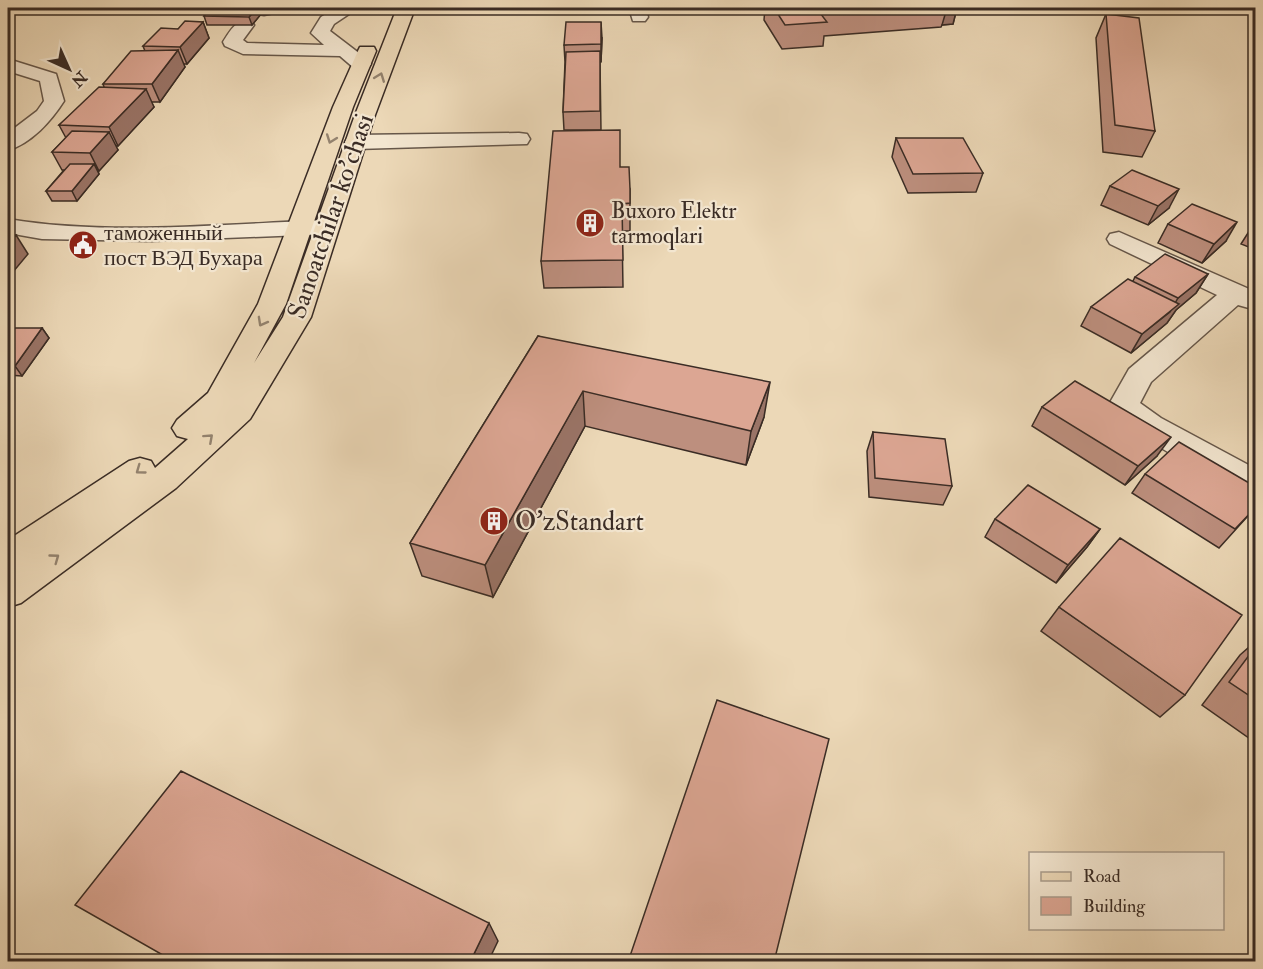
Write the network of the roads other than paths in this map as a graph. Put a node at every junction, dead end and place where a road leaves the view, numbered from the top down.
1 (349, 8) edge
2 (385, 8) edge
3 (406, 8) edge
4 (244, 25) edge
5 (353, 57) junction
6 (8, 65) edge
7 (519, 139) dead end
8 (356, 142) junction
9 (8, 143) edge
10 (8, 226) edge
11 (327, 227) junction
12 (299, 229) junction
13 (1119, 239) dead end
14 (1246, 298) edge
15 (1256, 484) edge
16 (8, 558) edge
17 (8, 592) edge

1 - 5 lane
2 - 5 main road, Sanoatchilar ko'chasi
8 -> 3 main road, Sanoatchilar ko'chasi
4 - 5 lane
5 -> 12 main road, Sanoatchilar ko'chasi
6 - 9 lane
7 - 8 lane
8 - 11 main road, Sanoatchilar ko'chasi
10 - 12 lane
11 - 12 lane
17 -> 11 main road, Sanoatchilar ko'chasi
12 -> 16 main road, Sanoatchilar ko'chasi
13 - 14 lane
14 - 15 lane

